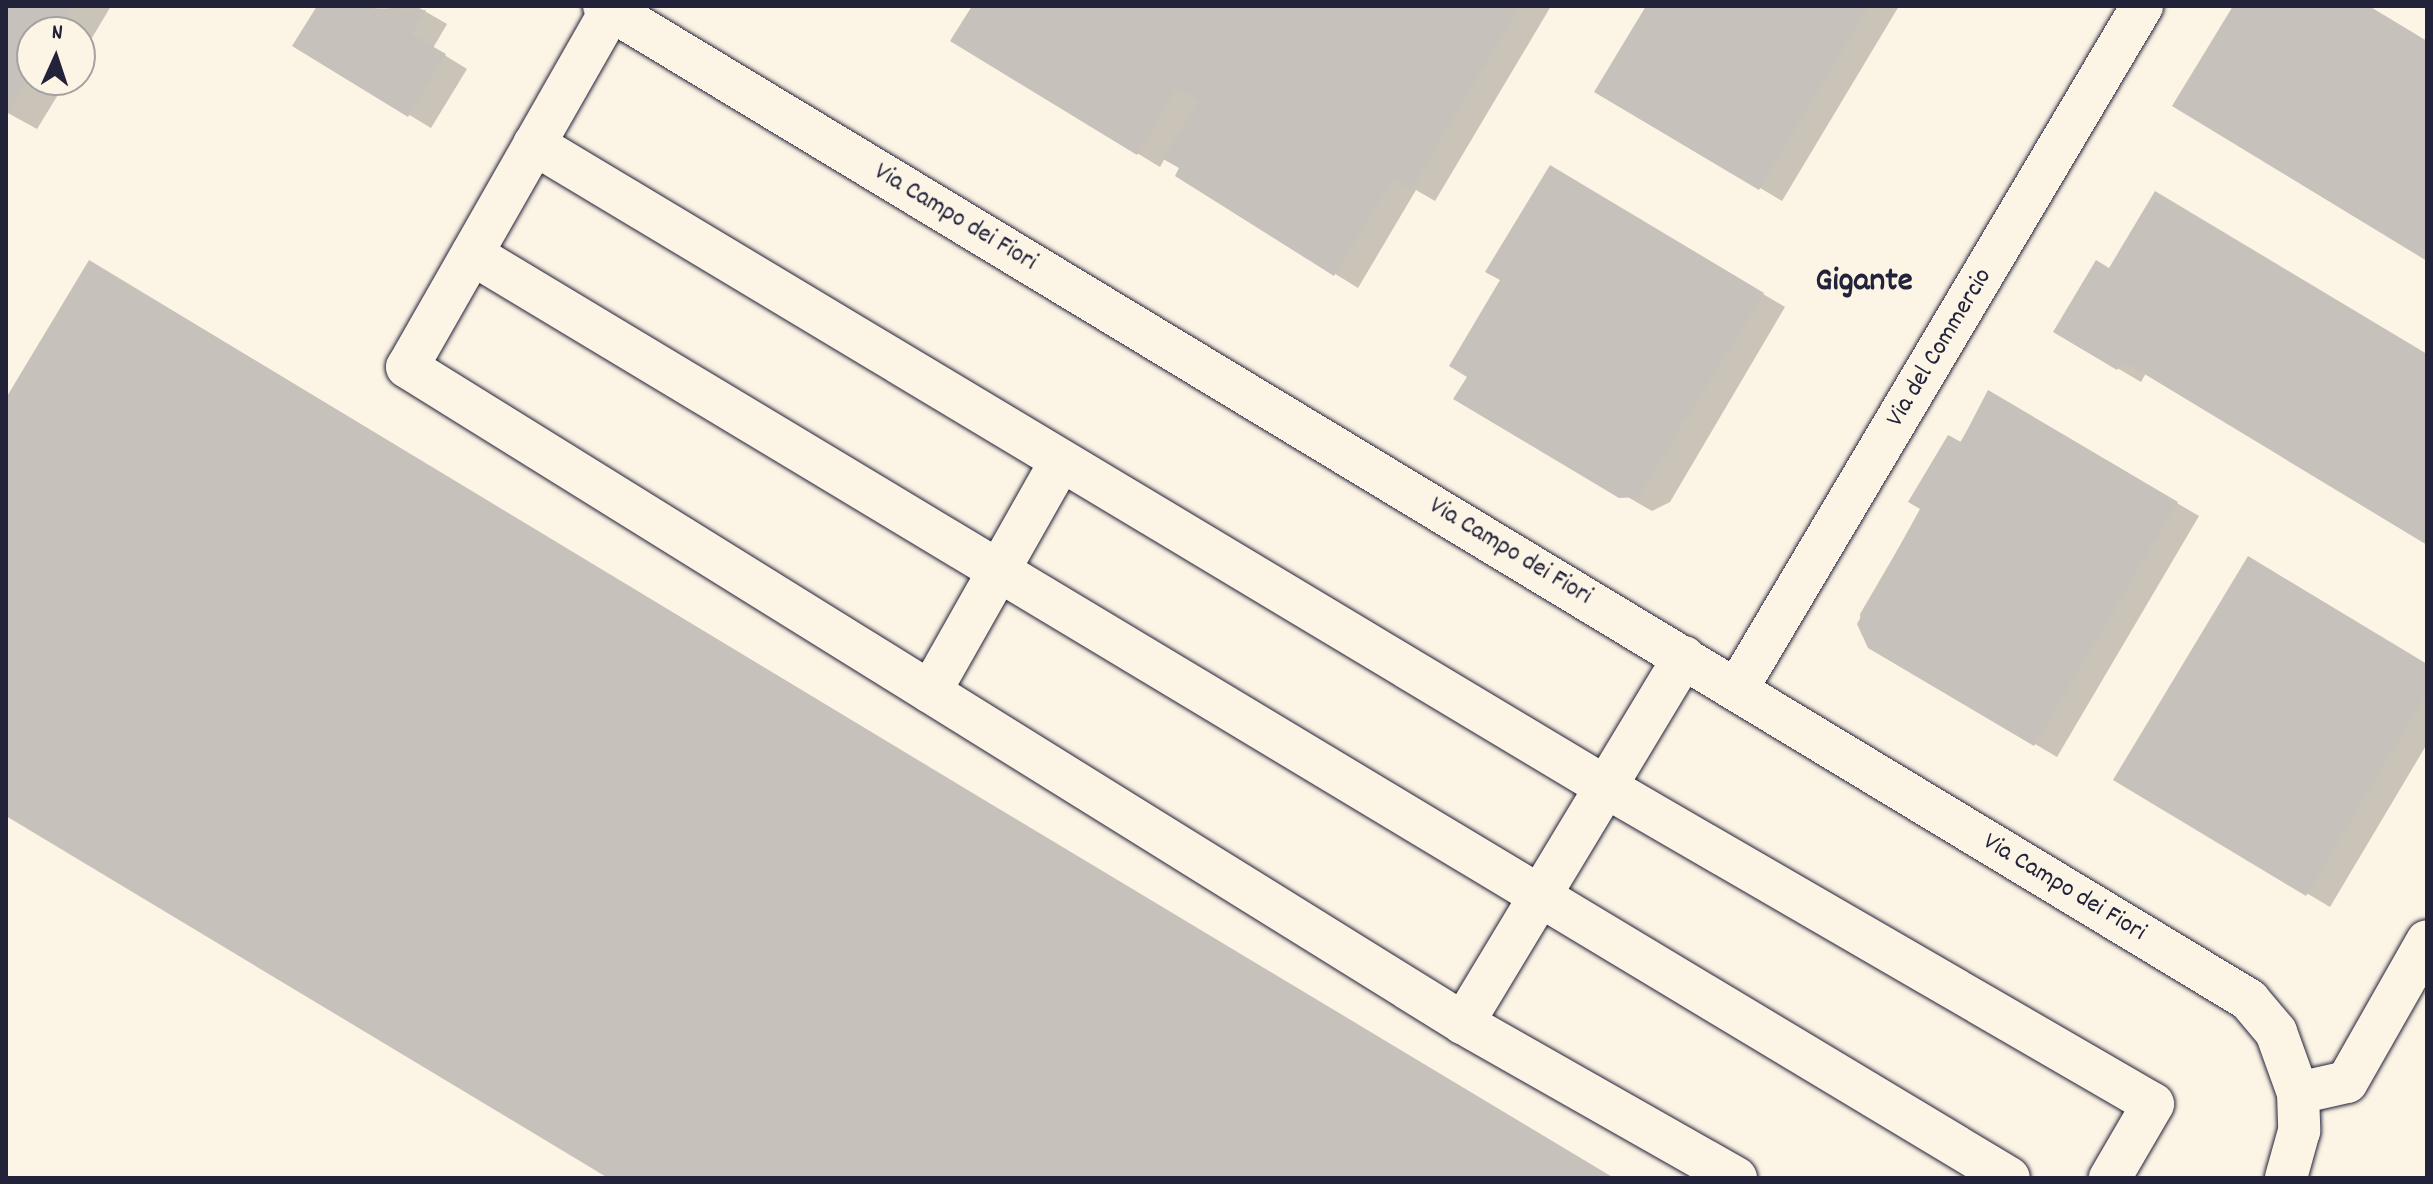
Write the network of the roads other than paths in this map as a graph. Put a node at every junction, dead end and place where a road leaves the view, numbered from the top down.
1 (2142, 6) edge
2 (607, 8) edge
3 (534, 144) junction
4 (472, 254) junction
5 (1061, 460) junction
6 (1000, 574) junction
7 (1684, 657) junction
8 (1737, 689) junction
9 (930, 692) junction
10 (1606, 787) junction
11 (1538, 898) junction
12 (2427, 941) edge
13 (1463, 1023) junction
14 (2298, 1093) junction
15 (1736, 1178) edge
16 (2009, 1178) edge
17 (2110, 1178) edge
18 (2286, 1178) edge

1 - 8 street, Via del Commercio
2 - 3 street
2 - 7 street, Via Campo dei Fiori
3 - 4 street
3 - 5 street
4 - 6 street
4 - 9 street
5 - 6 street
5 - 10 street
6 - 9 street
6 - 11 street
7 - 8 street, Via Campo dei Fiori
7 - 10 street
8 - 14 street, Via Campo dei Fiori
9 - 13 street
10 - 11 street
10 - 17 street
11 - 13 street
11 - 16 street
12 - 14 street
13 - 15 street
14 - 18 street, Via Campo dei Fiori

